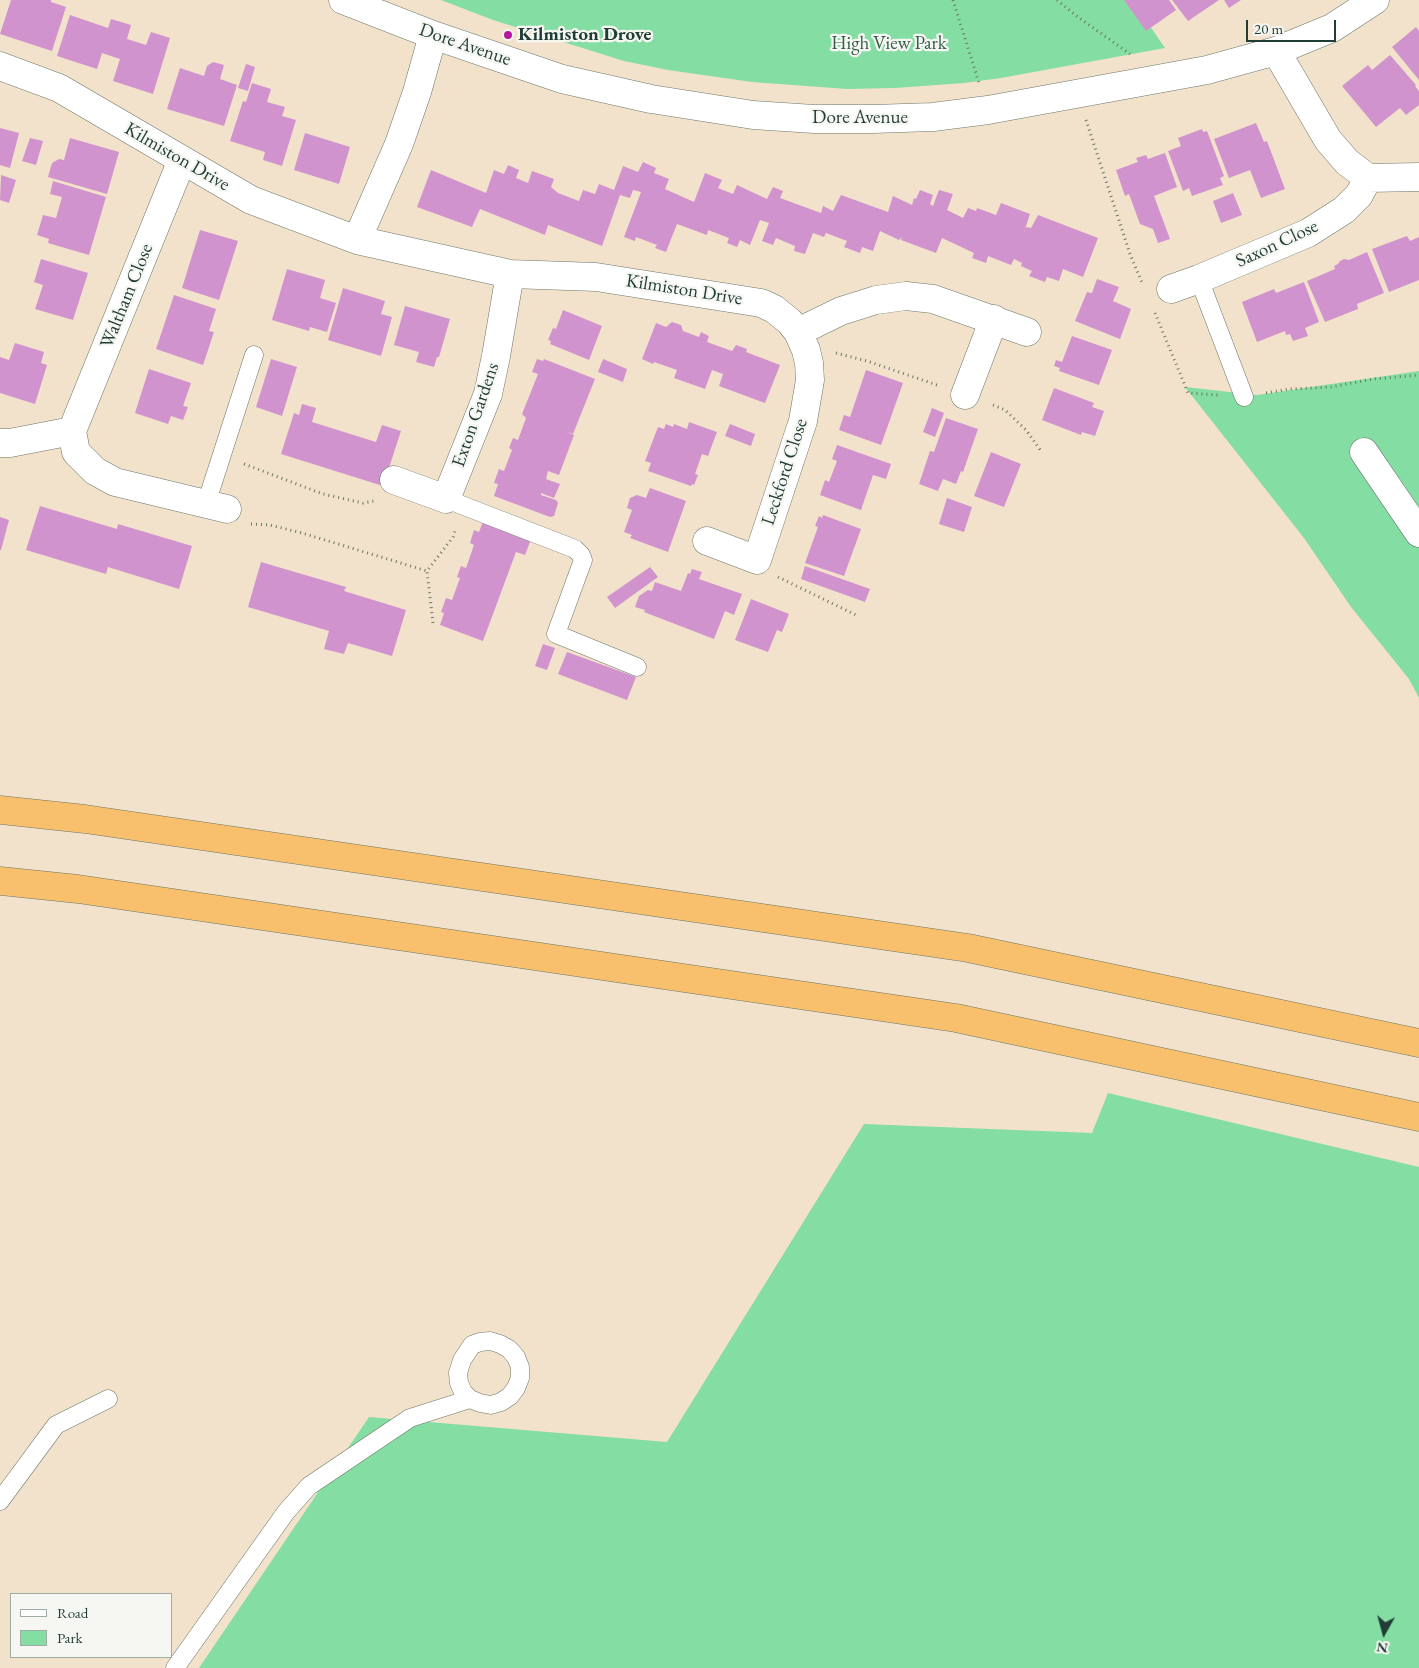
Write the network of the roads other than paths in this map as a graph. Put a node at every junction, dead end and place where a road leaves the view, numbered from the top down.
1 (343, 0) edge
2 (1375, 0) edge
3 (433, 35) junction
4 (1276, 51) junction
5 (0, 66) edge
6 (182, 160) junction
7 (1419, 177) edge
8 (1368, 178) junction
9 (357, 240) junction
10 (510, 274) junction
11 (1200, 279) junction
12 (1171, 289) dead end
13 (994, 319) junction
14 (1027, 332) dead end
15 (802, 341) junction
16 (254, 355) dead end
17 (965, 395) road end
18 (1244, 397) dead end
19 (72, 431) junction
20 (0, 443) edge
21 (1364, 452) dead end
22 (394, 480) road end
23 (456, 502) junction
24 (217, 506) joint
25 (1419, 533) edge
26 (707, 542) dead end
27 (637, 667) dead end
28 (0, 810) edge
29 (0, 880) edge
30 (1419, 1043) edge
31 (1419, 1117) edge
32 (108, 1399) dead end
33 (470, 1399) dead end
34 (0, 1501) edge
35 (175, 1668) edge

1 - 3 street, Dore Avenue
2 - 4 street, Dore Avenue
3 - 4 street, Dore Avenue
3 - 9 street
4 - 8 street
5 - 6 street, Kilmiston Drive
6 - 9 street, Kilmiston Drive
6 - 19 street, Waltham Close
7 - 8 street
8 - 11 street, Saxon Close
9 - 10 street, Kilmiston Drive
10 - 15 street, Kilmiston Drive
10 - 23 street, Exton Gardens
11 - 12 street, Saxon Close
11 - 18 lane
13 - 14 street
13 - 15 street
13 - 17 street
15 - 26 street, Leckford Close
16 - 24 lane
19 - 20 street
19 - 24 street
21 - 25 street
22 - 23 street
23 - 27 lane
28 - 30 highway
29 - 31 highway
32 - 34 lane
33 - 35 lane

